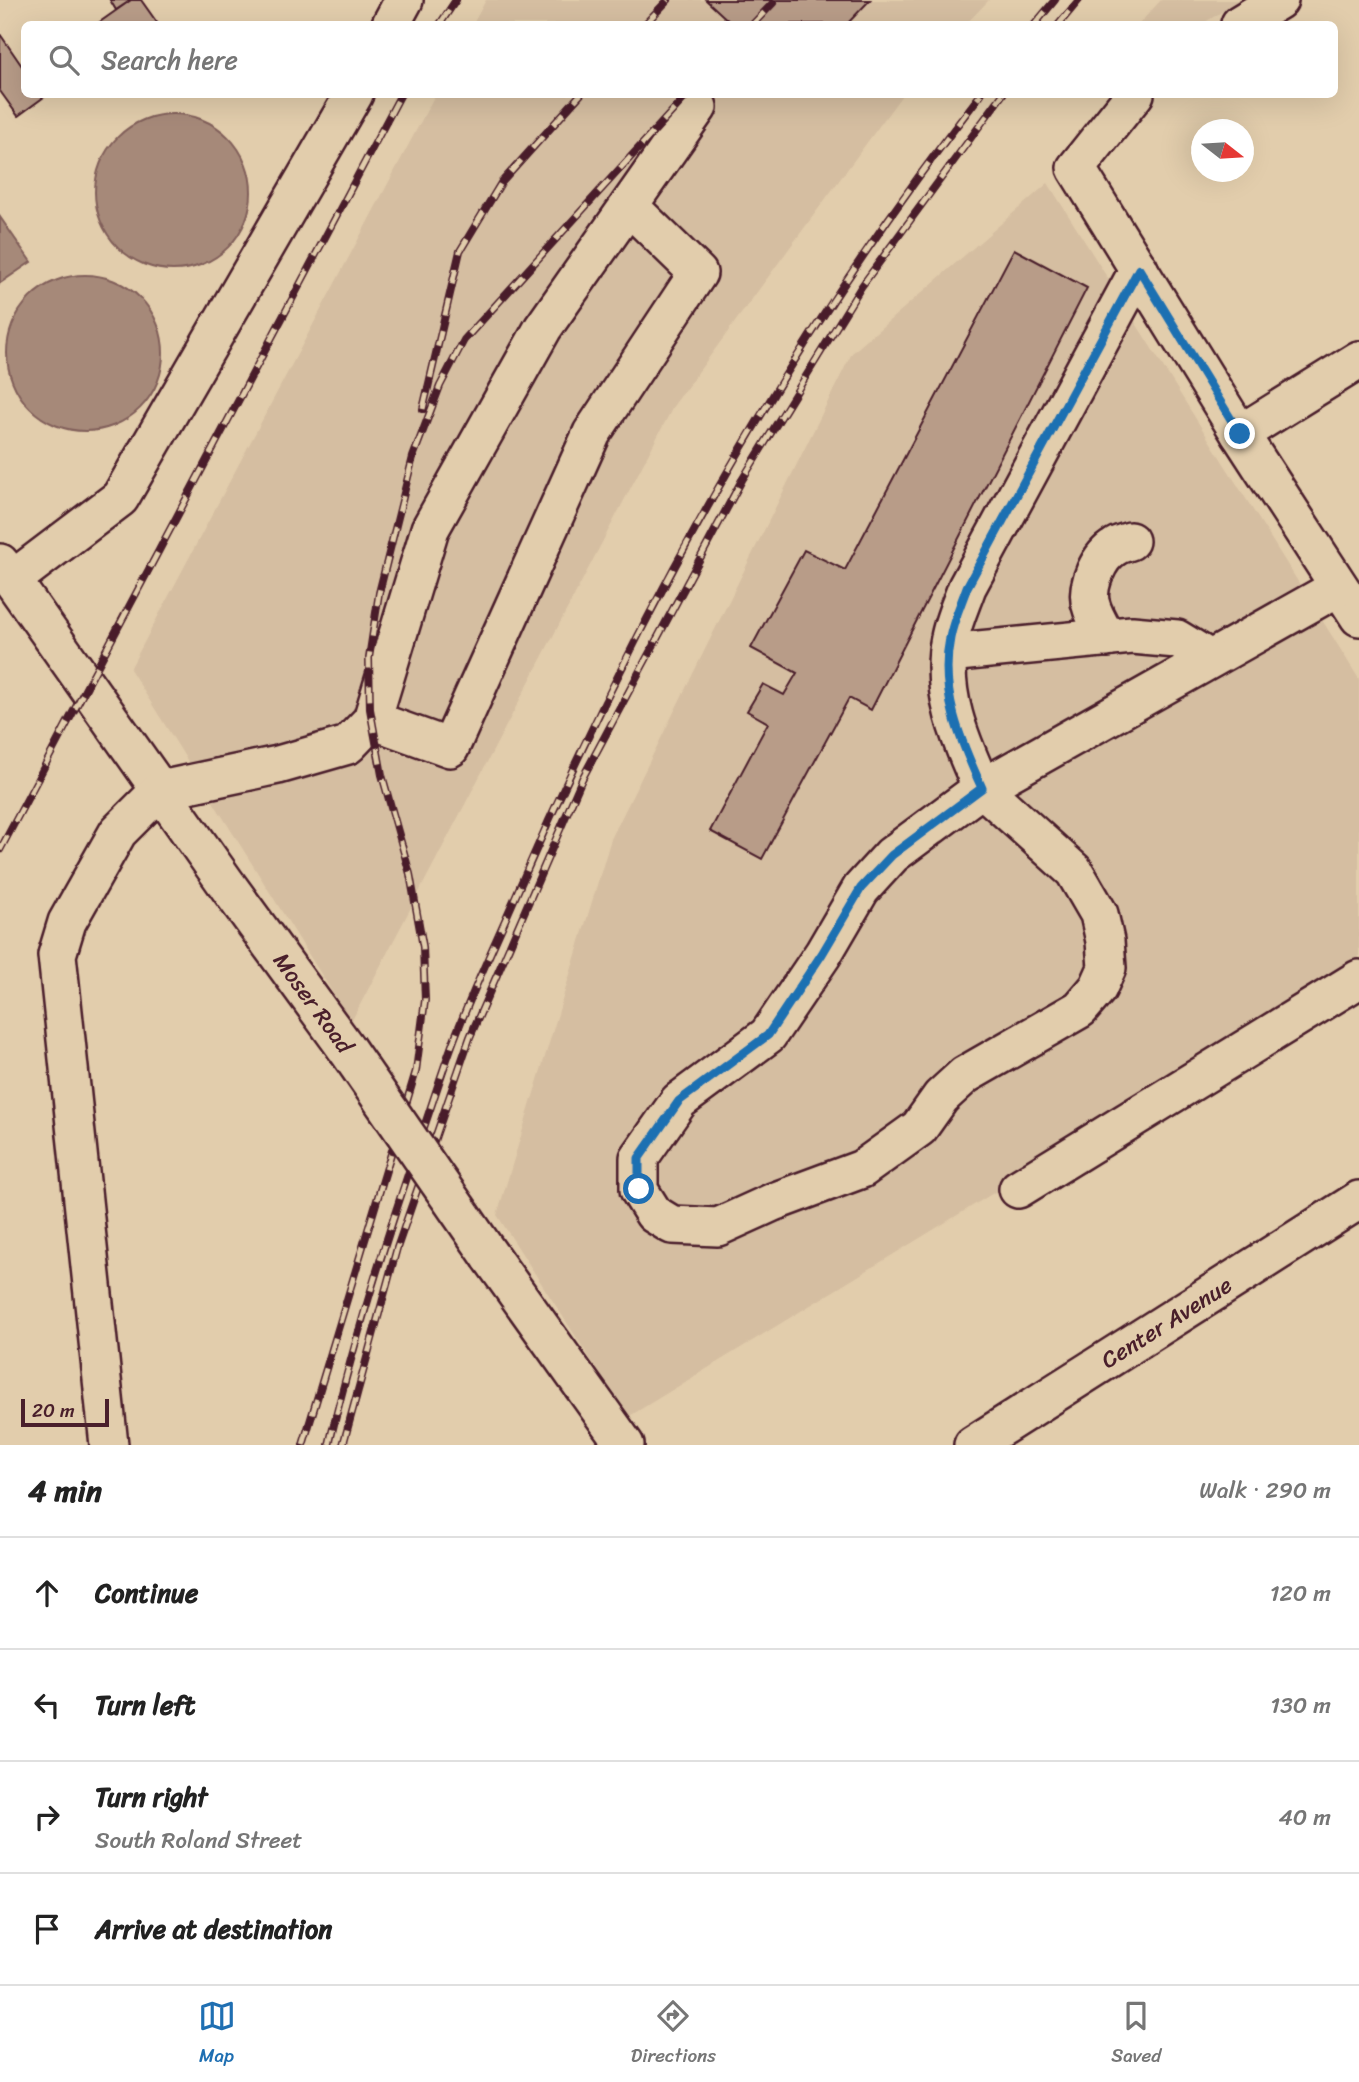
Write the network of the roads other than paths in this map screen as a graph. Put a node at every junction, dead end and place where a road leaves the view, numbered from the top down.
1 (404, 0) edge
2 (1279, 0) edge
3 (393, 21) edge
4 (1245, 21) edge
5 (352, 98) edge
6 (1132, 98) edge
7 (698, 107) dead end
8 (629, 206) junction
9 (1139, 269) junction
10 (1359, 360) edge
11 (1240, 434) junction
12 (1130, 541) dead end
13 (6, 571) edge
14 (1350, 595) edge
15 (1107, 638) junction
16 (948, 653) junction
17 (1210, 659) junction
18 (372, 720) junction
19 (982, 788) junction
20 (160, 790) junction
21 (1359, 979) edge
22 (1018, 1189) dead end
23 (1359, 1200) edge
24 (109, 1445) edge
25 (625, 1445) edge
26 (973, 1445) edge

1 - 3 street
2 - 4 street
5 - 13 street
6 - 9 street
7 - 8 street
8 - 18 street
8 - 18 street
9 - 11 street
9 - 16 street
10 - 11 street
11 - 14 street
12 - 15 street
13 - 20 street, Moser Road
14 - 17 street
15 - 16 street
15 - 17 street
16 - 19 street
17 - 19 street
18 - 20 street
19 - 19 street
20 - 24 street
20 - 25 street, Moser Road, bridge
21 - 22 street
23 - 26 street, Center Avenue

